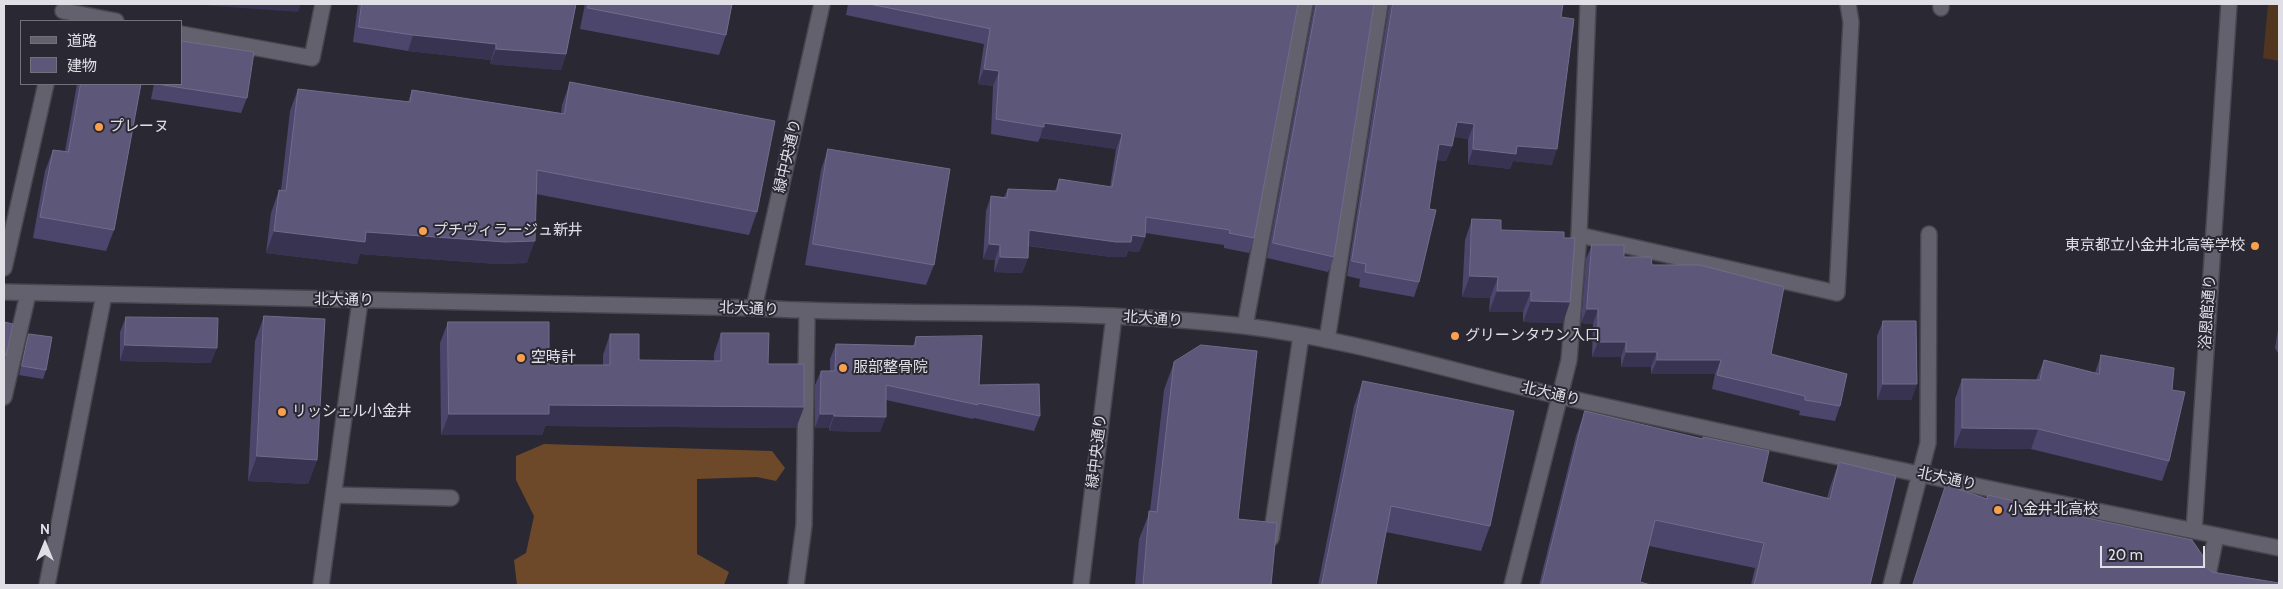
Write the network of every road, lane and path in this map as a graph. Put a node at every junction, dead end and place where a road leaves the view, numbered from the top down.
1 (323, 4) edge
2 (822, 4) edge
3 (1305, 4) edge
4 (1380, 4) edge
5 (1588, 4) edge
6 (1848, 4) edge
7 (2229, 4) edge
8 (63, 12) edge
9 (110, 20) edge
10 (182, 34) edge
11 (46, 85) edge
12 (1929, 234) dead end
13 (1580, 235) junction
14 (4, 268) edge
15 (4, 292) edge
16 (28, 294) junction
17 (104, 295) junction
18 (360, 301) junction
19 (754, 308) junction
20 (807, 311) junction
21 (1114, 316) junction
22 (1245, 326) junction
23 (1300, 336) junction
24 (1327, 340) junction
25 (1560, 396) junction
26 (4, 397) edge
27 (1921, 473) junction
28 (334, 495) junction
29 (451, 498) dead end
30 (2194, 531) junction
31 (2216, 536) junction
32 (1270, 538) edge
33 (2279, 548) edge
34 (47, 585) edge
35 (321, 585) edge
36 (796, 585) edge
37 (1081, 585) edge
38 (1512, 585) edge
39 (1891, 585) edge
40 (2206, 585) edge

1 - 10 street
2 - 19 street, 緑中央通り
3 - 22 street
4 - 24 street
5 - 13 street
6 - 13 street
7 - 30 street, 浴恩館通り
8 - 9 street
11 - 14 street
12 - 27 street
13 - 25 street
15 - 16 street, 北大通り
16 - 17 street, 北大通り
16 - 26 street
17 - 18 street, 北大通り
17 - 34 street
18 - 19 street, 北大通り
18 - 28 street
19 - 20 street, 北大通り
20 - 21 street, 北大通り
20 - 36 street
21 - 22 street, 北大通り
21 - 37 street, 緑中央通り
22 - 23 street, 北大通り
23 - 24 street, 北大通り
23 - 32 street
24 - 25 street, 北大通り
25 - 27 street, 北大通り
25 - 38 street
27 - 30 street, 北大通り
27 - 39 street
28 - 29 street
28 - 35 street
30 - 31 street, 北大通り
31 - 33 street, 北大通り
31 - 40 street

